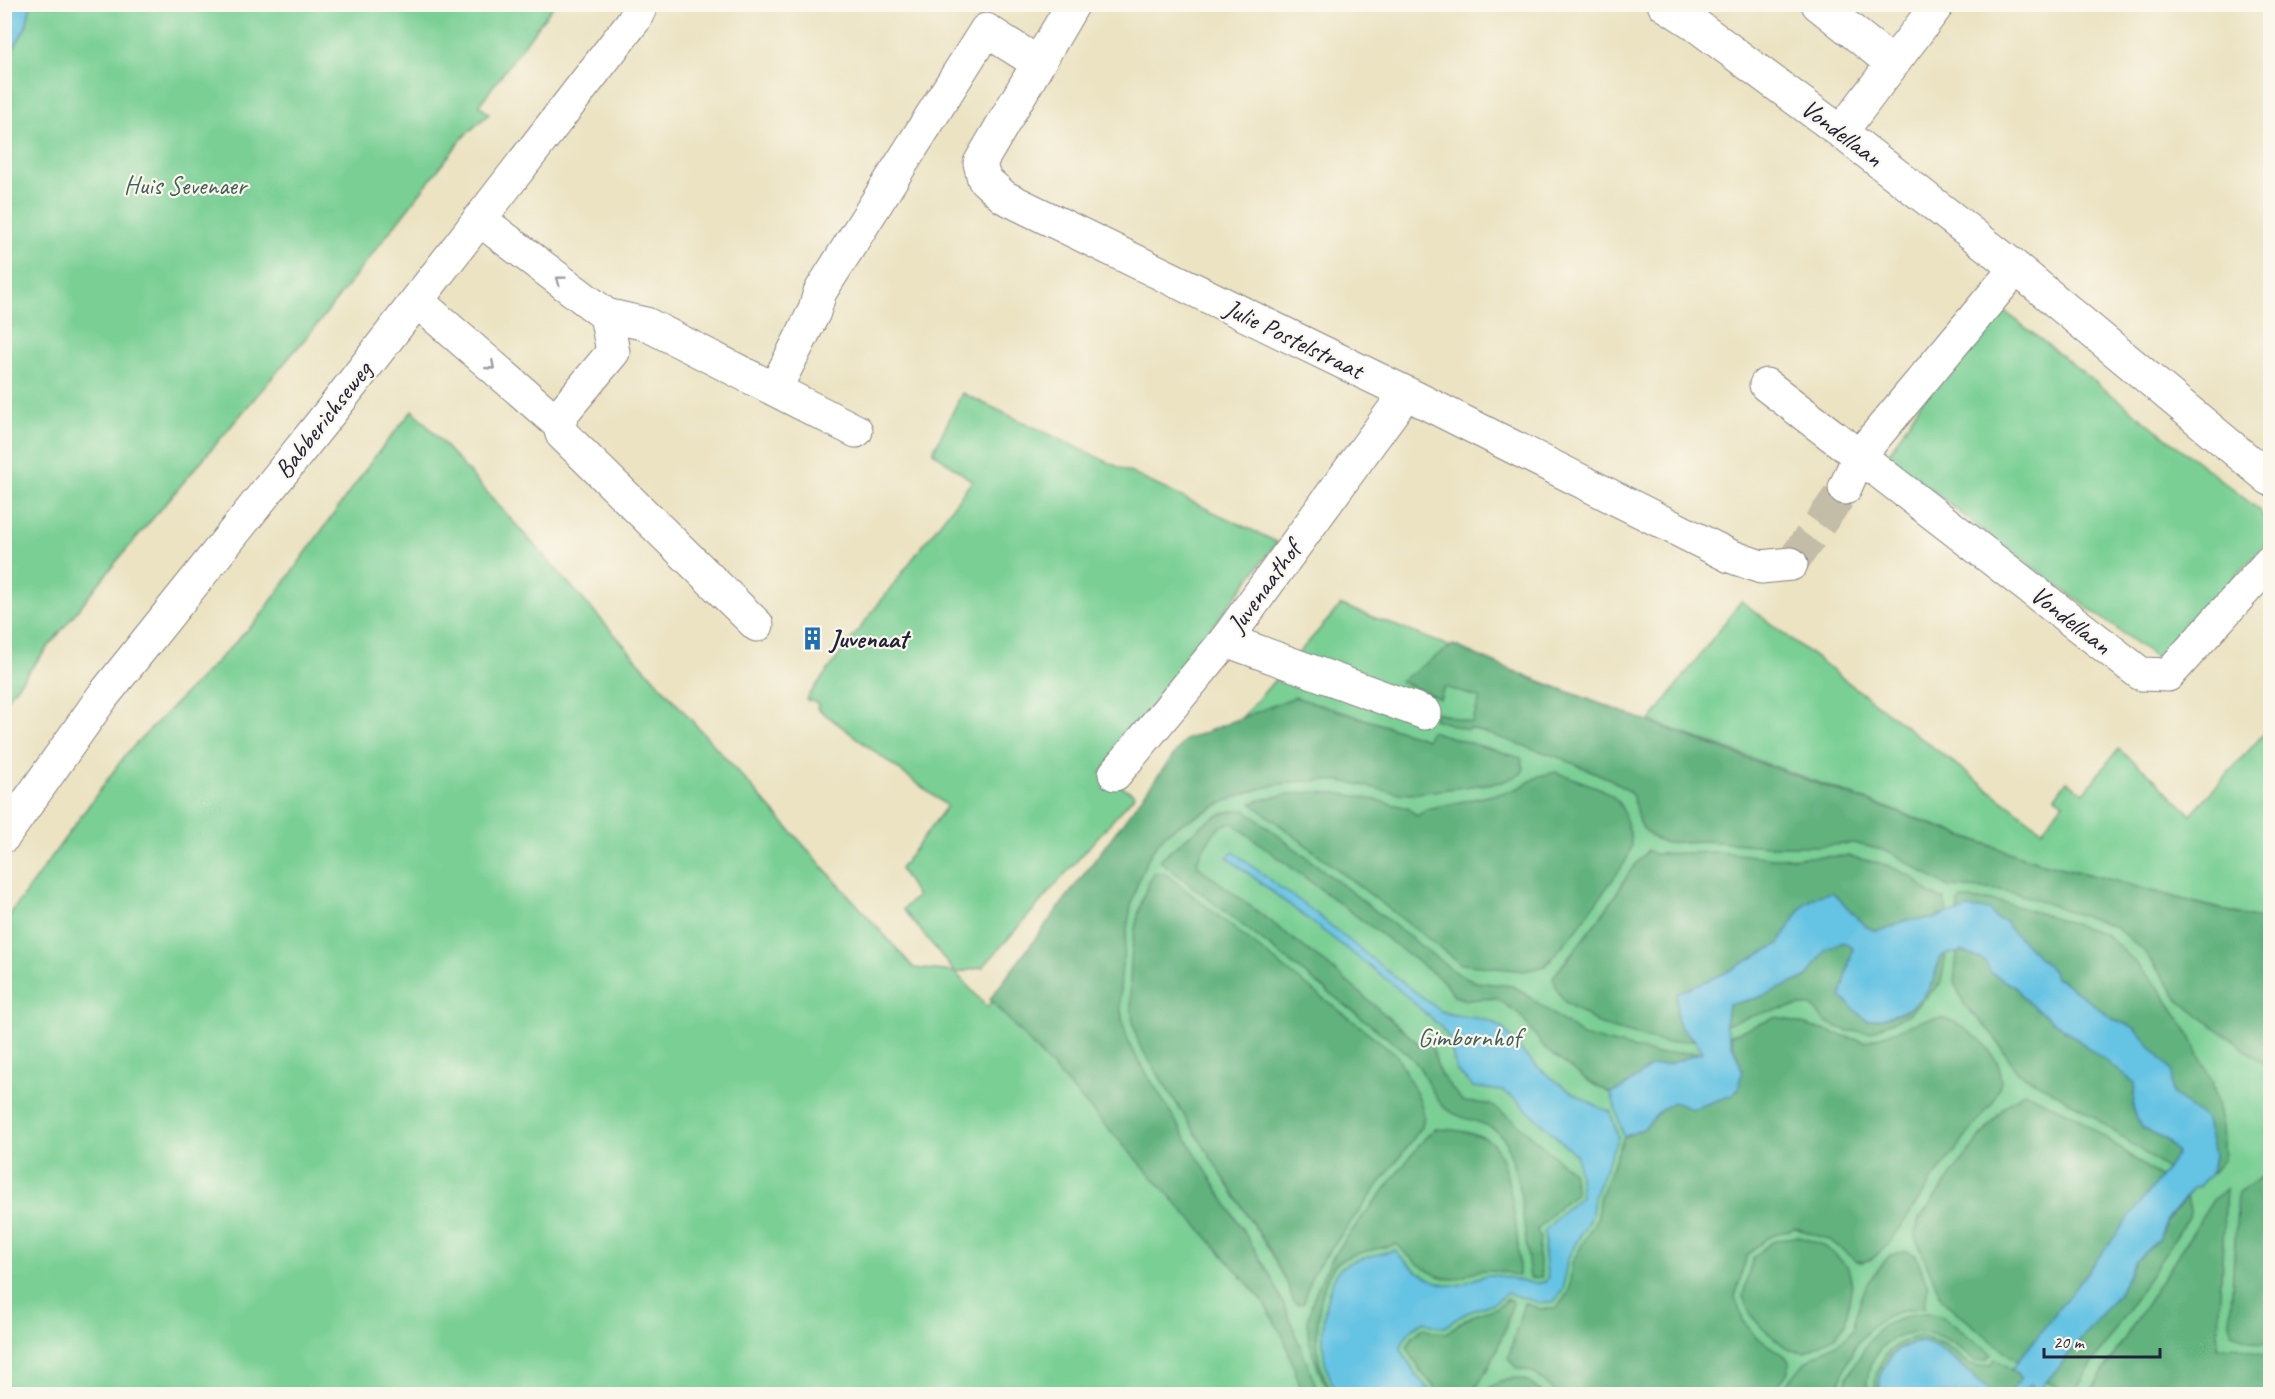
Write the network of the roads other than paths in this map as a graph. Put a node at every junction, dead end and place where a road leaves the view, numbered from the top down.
1 (642, 4) edge
2 (1072, 4) edge
3 (1664, 4) edge
4 (1818, 4) edge
5 (1938, 4) edge
6 (1038, 63) junction
7 (1892, 63) junction
8 (1841, 132) junction
9 (479, 219) junction
10 (2016, 268) junction
11 (417, 301) junction
12 (606, 315) junction
13 (1766, 385) dead end
14 (775, 389) junction
15 (1406, 393) junction
16 (559, 424) junction
17 (856, 431) dead end
18 (1859, 456) junction
19 (2271, 479) edge
20 (1845, 488) tunnel mouth
21 (2271, 562) edge
22 (1791, 564) dead end
23 (757, 625) dead end
24 (1226, 640) junction
25 (1425, 713) dead end
26 (1116, 774) dead end
27 (4, 836) edge

1 - 9 street, Babberichseweg
2 - 6 street, Julie Postelstraat
3 - 8 street, Vondellaan
4 - 7 street
5 - 7 street
6 - 14 street
6 - 15 street, Julie Postelstraat
7 - 8 street
8 - 10 street, Vondellaan
9 - 11 street, Babberichseweg
12 -> 9 street
10 - 18 street
10 - 19 street, Vondellaan
11 -> 16 street
11 - 27 street, Babberichseweg
12 - 14 street
12 - 16 street
13 - 18 street, Vondellaan
14 - 17 street
15 - 22 street, Julie Postelstraat
15 - 24 street, Juvenaathof
16 - 23 street
18 - 20 street
18 - 21 street, Vondellaan
24 - 25 street
24 - 26 street, Juvenaathof

